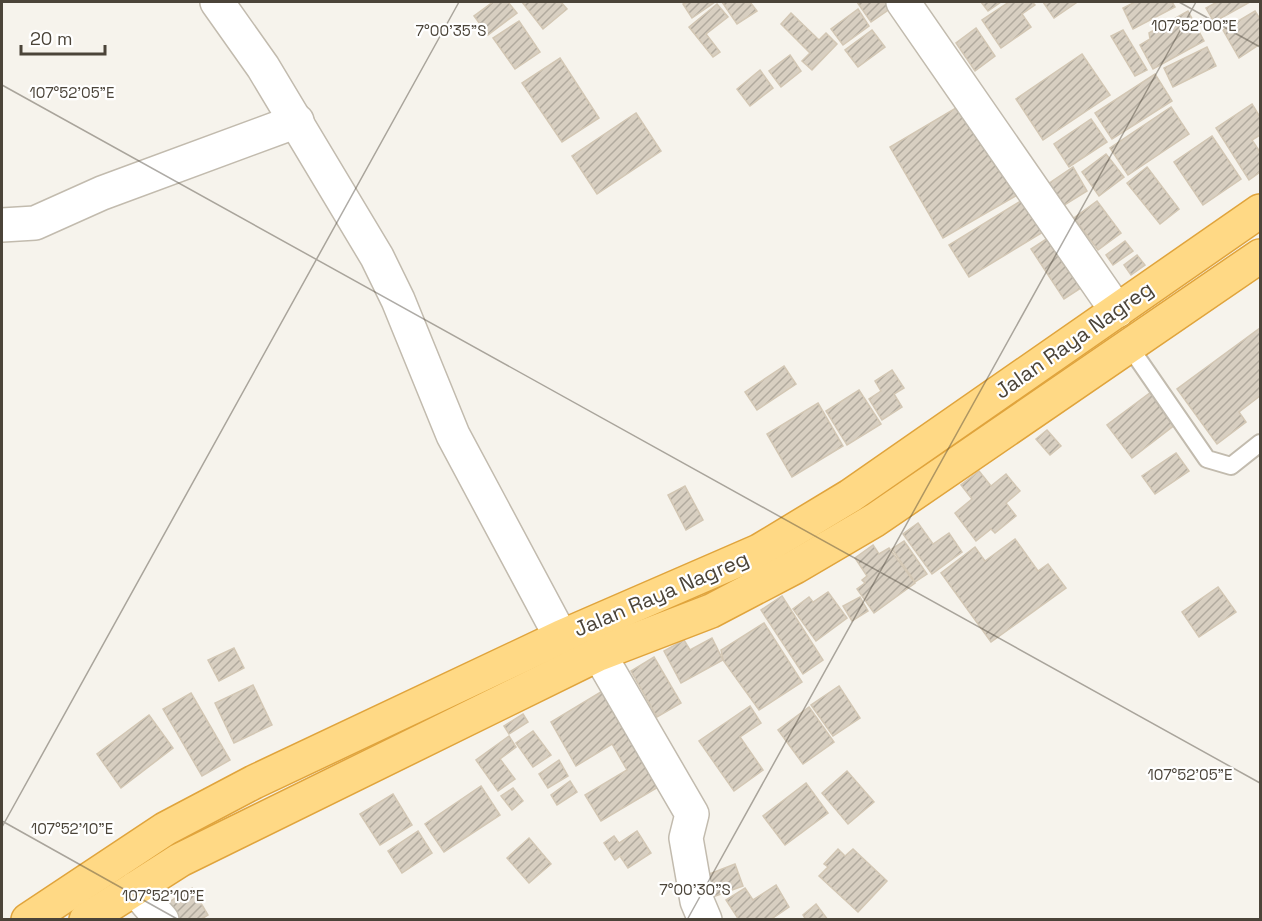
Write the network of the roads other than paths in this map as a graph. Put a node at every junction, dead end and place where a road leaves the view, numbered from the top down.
1 (217, 2) edge
2 (903, 2) edge
3 (297, 121) junction
4 (1260, 211) edge
5 (2, 225) edge
6 (1260, 256) edge
7 (1117, 311) junction
8 (1129, 346) junction
9 (1260, 443) edge
10 (561, 637) junction
11 (599, 654) junction
12 (135, 889) junction
13 (28, 920) edge
14 (86, 920) edge
15 (162, 920) edge
16 (705, 920) edge

1 - 3 street
2 - 7 street
3 - 5 street
3 - 10 street
4 - 7 highway, Jalan Raya Nagreg
6 - 8 highway, Jalan Raya Nagreg
7 - 10 highway, Jalan Raya Nagreg
8 - 9 lane
8 - 11 highway, Jalan Raya Nagreg
10 - 13 highway, Jalan Raya Nagreg
11 - 12 highway, Jalan Raya Nagreg
11 - 16 street
12 - 14 highway, Jalan Raya Nagreg
12 - 15 street

